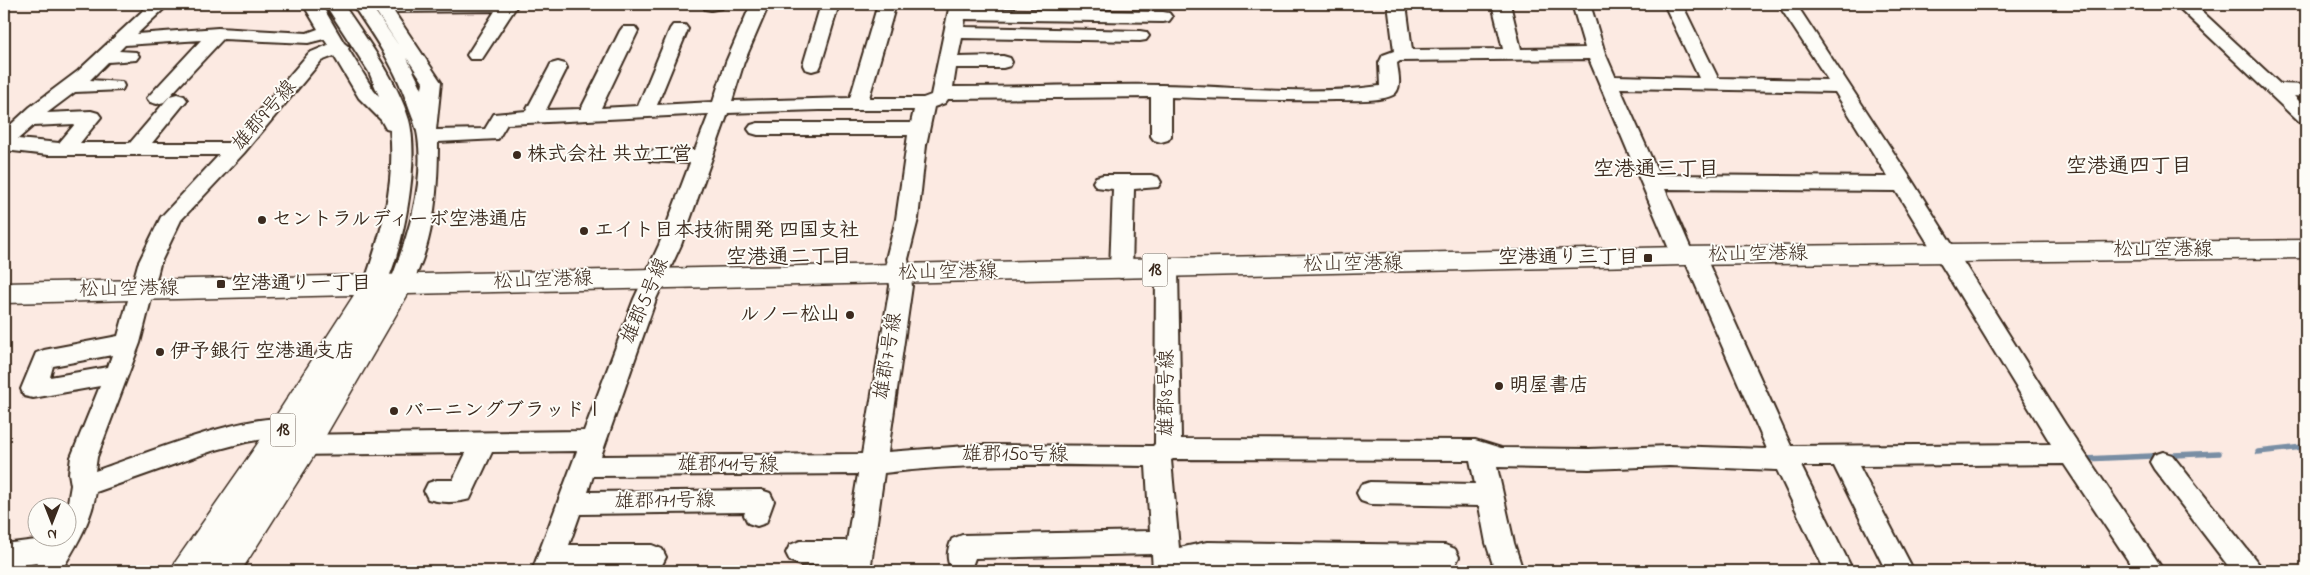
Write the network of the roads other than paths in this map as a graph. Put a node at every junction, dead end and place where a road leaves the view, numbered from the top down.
1 (160, 4) edge
2 (312, 4) edge
3 (334, 4) edge
4 (361, 4) edge
5 (760, 4) edge
6 (830, 4) edge
7 (887, 4) edge
8 (1501, 4) edge
9 (1581, 4) edge
10 (1673, 4) edge
11 (1787, 4) edge
12 (2184, 4) edge
13 (508, 5) edge
14 (382, 6) edge
15 (1403, 10) edge
16 (956, 17) edge
17 (1163, 17) dead end
18 (680, 30) dead end
19 (218, 33) junction
20 (630, 36) dead end
21 (1135, 38) dead end
22 (335, 39) junction
23 (120, 40) junction
24 (1596, 53) junction
25 (1513, 54) junction
26 (476, 55) dead end
27 (130, 56) dead end
28 (1404, 56) junction
29 (103, 57) junction
30 (1004, 62) dead end
31 (947, 63) junction
32 (812, 65) dead end
33 (558, 68) dead end
34 (1608, 82) junction
35 (1711, 84) junction
36 (72, 86) junction
37 (116, 86) dead end
38 (1842, 86) junction
39 (2275, 89) junction
40 (1161, 91) junction
41 (2306, 91) edge
42 (157, 98) dead end
43 (933, 99) junction
44 (177, 100) dead end
45 (858, 102) junction
46 (721, 107) junction
47 (645, 111) junction
48 (588, 114) junction
49 (533, 117) junction
50 (2306, 118) edge
51 (18, 123) edge
52 (920, 129) junction
53 (758, 130) dead end
54 (426, 132) junction
55 (1161, 136) dead end
56 (401, 138) junction
57 (4, 143) edge
58 (237, 149) junction
59 (64, 150) junction
60 (136, 150) junction
61 (657, 156) dead end
62 (703, 157) junction
63 (1103, 182) dead end
64 (1124, 182) junction
65 (1151, 182) dead end
66 (1650, 182) junction
67 (1904, 184) junction
68 (2306, 249) edge
69 (1946, 252) junction
70 (1689, 256) junction
71 (1167, 269) junction
72 (1121, 270) junction
73 (899, 274) junction
74 (655, 278) junction
75 (387, 286) junction
76 (4, 293) edge
77 (140, 299) junction
78 (128, 343) junction
79 (117, 374) junction
80 (288, 439) junction
81 (593, 441) junction
82 (483, 444) junction
83 (1163, 453) junction
84 (1484, 454) junction
85 (2070, 454) junction
86 (1840, 456) junction
87 (1784, 458) junction
88 (2162, 462) dead end
89 (872, 464) junction
90 (584, 466) junction
91 (84, 485) junction
92 (437, 491) dead end
93 (1370, 493) dead end
94 (1490, 495) junction
95 (570, 503) junction
96 (759, 508) dead end
97 (78, 512) edge
98 (34, 548) edge
99 (60, 548) edge
100 (800, 553) dead end
101 (4, 556) edge
102 (652, 557) dead end
103 (1166, 559) edge
104 (961, 561) dead end
105 (858, 562) edge
106 (1436, 562) edge
107 (549, 563) edge
108 (1302, 563) edge
109 (47, 571) edge
110 (188, 571) edge
111 (223, 571) edge
112 (1509, 571) edge
113 (1839, 571) edge
114 (1900, 571) edge
115 (2150, 571) edge
116 (2248, 571) edge

1 - 23 street
2 - 22 street
3 - 56 street
4 - 54 street
5 - 46 street, 雄郡5号線
6 - 32 street
7 - 45 street
8 - 25 street
9 - 24 street
10 - 35 street
11 - 38 street
12 - 39 street
13 - 14 street
13 - 26 street
14 - 54 street
15 - 28 street
16 - 17 street
16 - 21 street
16 - 31 street, 雄郡7号線
18 - 47 street
19 - 22 street
19 - 23 street
19 - 42 street
20 - 48 street
22 - 56 street
22 - 58 street, 雄郡9号線
23 - 29 street
24 - 25 street
24 - 34 street
25 - 28 street
27 - 29 street
28 - 40 street
29 - 36 street
30 - 31 street
31 - 43 street, 雄郡7号線
33 - 49 street
34 - 35 street
34 - 66 street
35 - 38 street
36 - 37 street
36 - 51 street
38 - 67 street
39 - 41 street
39 - 50 street
40 - 43 street
40 - 55 street
43 - 45 street
43 - 52 street, 雄郡7号線
44 - 60 street
45 - 46 street
46 - 47 street
46 - 62 street, 雄郡5号線
47 - 48 street
48 - 49 street
49 - 54 street
51 - 57 street
51 - 59 street
52 - 53 street
52 - 73 street, 雄郡7号線
54 - 75 street
56 - 75 street
57 - 59 street
58 - 60 street
58 - 77 street, 雄郡9号線
59 - 60 street
61 - 62 street
62 - 74 street, 雄郡5号線
63 - 64 street
64 - 65 street
64 - 72 street
66 - 67 street
66 - 70 street
67 - 69 street
68 - 69 main road, 松山空港線 / 18
69 - 70 main road, 松山空港線 / 18
69 - 85 street
70 - 71 main road, 松山空港線 / 18
70 - 87 street
71 - 72 main road, 松山空港線 / 18
71 - 83 street, 雄郡8号線
72 - 73 main road, 松山空港線 / 18
73 - 74 main road, 松山空港線 / 18
73 - 89 street, 雄郡7号線
74 - 75 main road, 松山空港線 / 18
74 - 81 street, 雄郡5号線
75 - 77 main road, 松山空港線 / 18
75 - 80 main road, 18
76 - 77 main road, 松山空港線 / 18
77 - 78 street, 雄郡9号線
78 - 79 street, 雄郡9号線
78 - 79 street
79 - 91 street, 雄郡9号線
80 - 82 street
80 - 91 street
80 - 110 main road, 18
80 - 111 main road, 18
81 - 82 street
81 - 90 street, 雄郡5号線
82 - 92 street
83 - 84 street, 雄郡150号線
83 - 89 street, 雄郡150号線
83 - 103 street, 雄郡8号線
84 - 87 street, 雄郡150号線
84 - 94 street
85 - 86 street, 雄郡150号線
85 - 115 street
86 - 87 street, 雄郡150号線
86 - 114 street
87 - 113 street
88 - 116 street
89 - 90 street, 雄郡141号線
89 - 105 street, 雄郡7号線
90 - 95 street, 雄郡5号線
91 - 97 street, 雄郡9号線
93 - 94 street
94 - 112 street
95 - 96 street, 雄郡171号線
95 - 107 street, 雄郡5号線
98 - 101 street
99 - 109 street, 雄郡9号線
100 - 105 street
102 - 107 street
103 - 104 street
103 - 108 street
106 - 108 street

